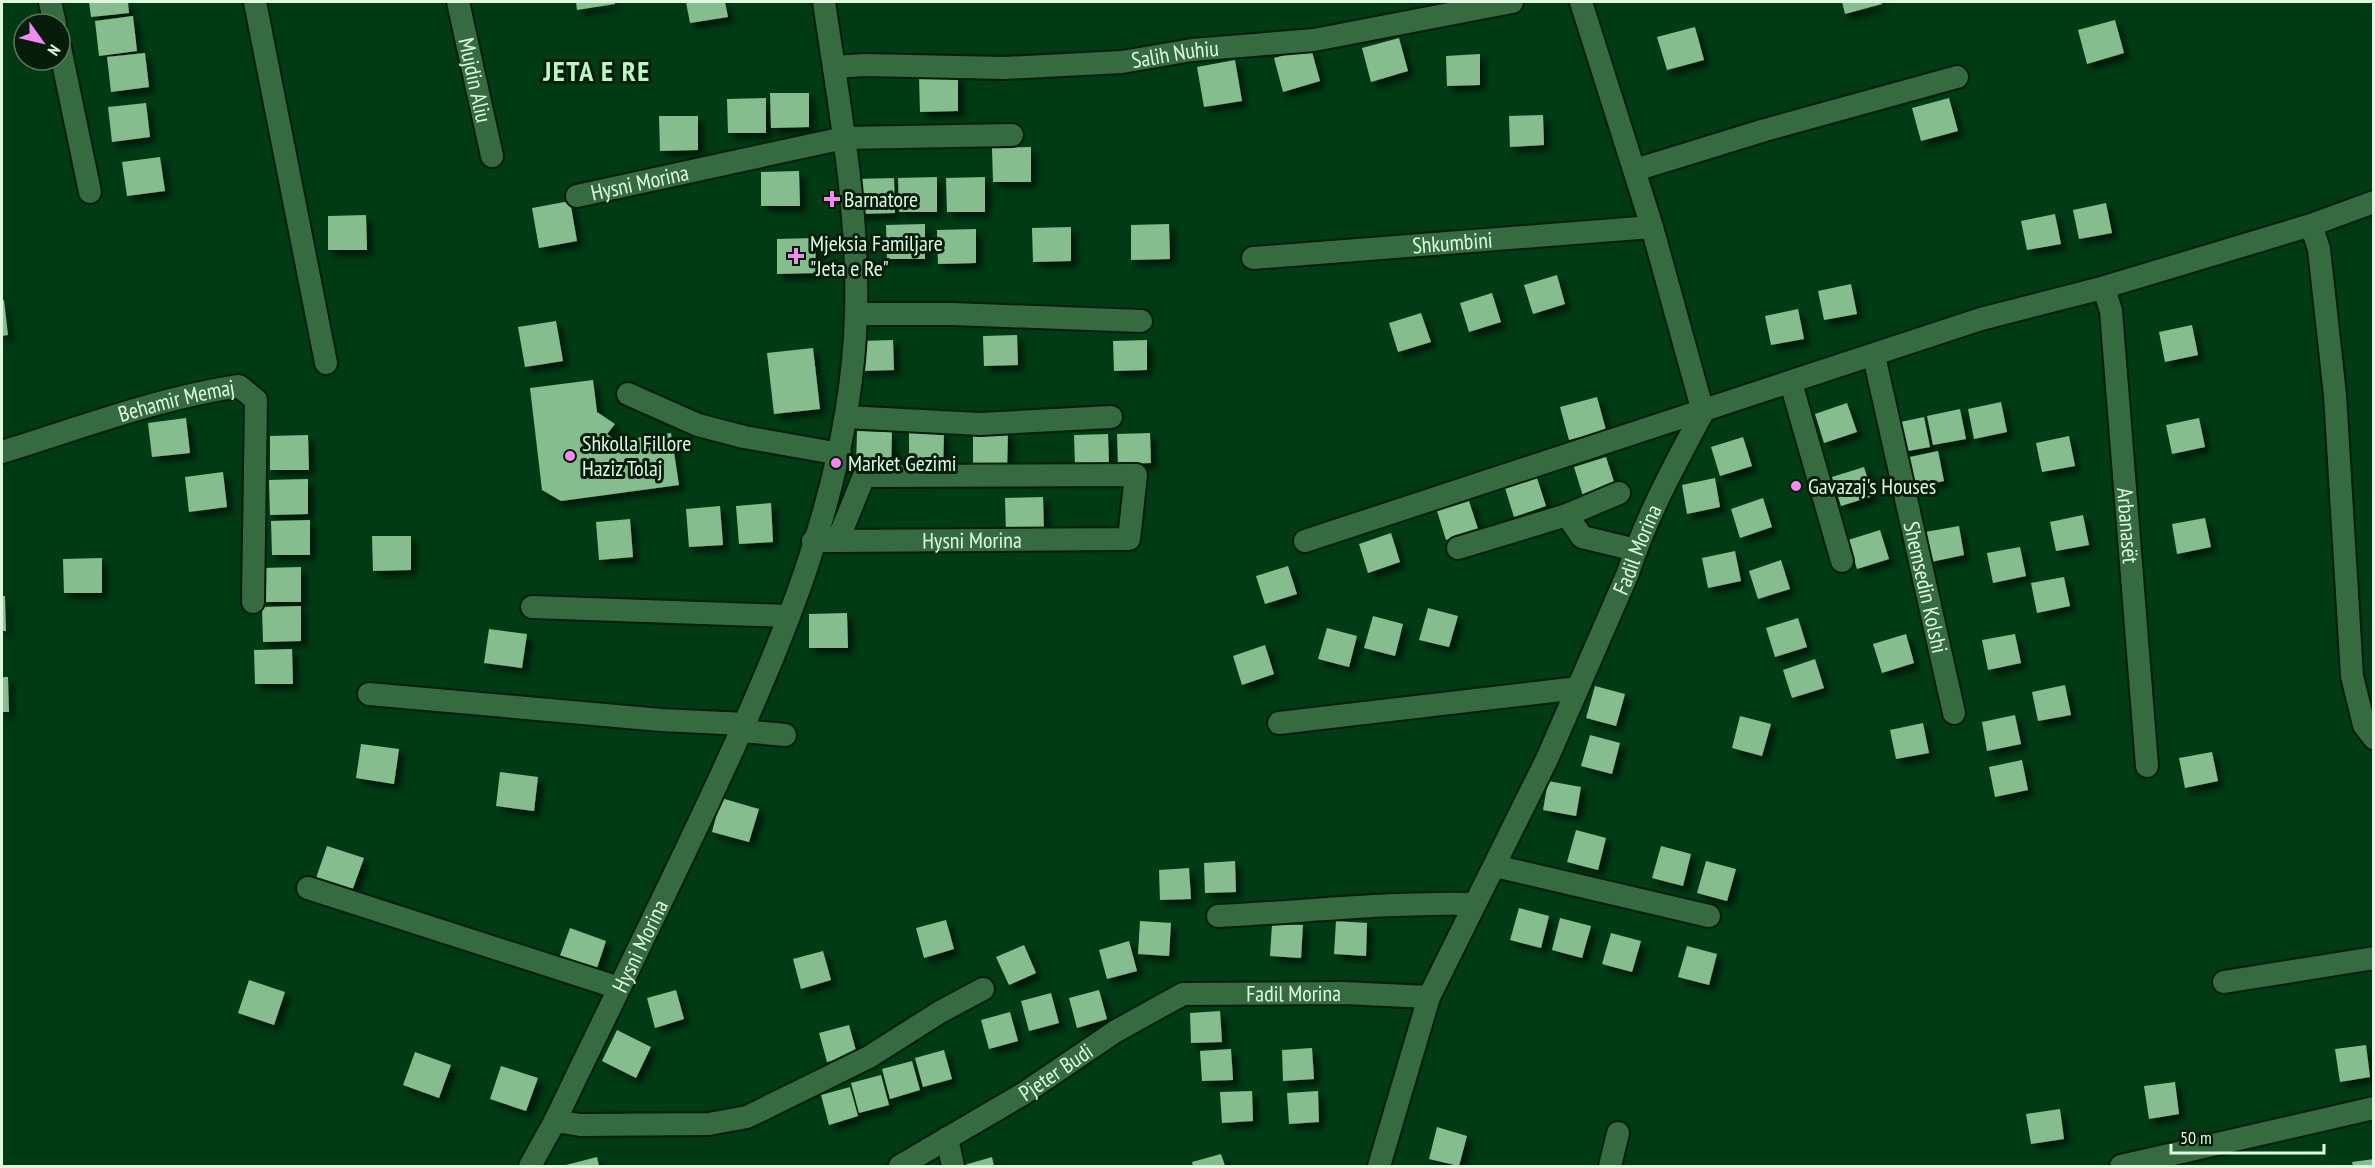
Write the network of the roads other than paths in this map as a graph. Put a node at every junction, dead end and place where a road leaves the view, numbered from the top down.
1 (255, 2) edge
2 (458, 2) edge
3 (824, 2) edge
4 (1512, 2) edge
5 (1588, 3) edge
6 (834, 67) junction
7 (65, 72) edge
8 (1957, 77) dead end
9 (1012, 135) dead end
10 (844, 138) junction
11 (492, 156) dead end
12 (1635, 170) junction
13 (90, 192) dead end
14 (577, 196) dead end
15 (2373, 202) edge
16 (2311, 225) junction
17 (1652, 227) junction
18 (1253, 258) dead end
19 (2098, 289) junction
20 (856, 314) junction
21 (1141, 321) dead end
22 (1874, 356) junction
23 (326, 363) dead end
24 (1791, 383) junction
25 (628, 394) dead end
26 (1703, 412) junction
27 (846, 417) junction
28 (1111, 417) dead end
29 (2, 452) edge
30 (840, 454) junction
31 (1619, 493) dead end
32 (1567, 515) junction
33 (1305, 541) dead end
34 (824, 542) junction
35 (1458, 548) dead end
36 (1636, 550) junction
37 (1842, 561) dead end
38 (253, 602) dead end
39 (532, 608) dead end
40 (788, 616) junction
41 (1578, 688) junction
42 (369, 694) dead end
43 (1954, 713) dead end
44 (1279, 723) dead end
45 (744, 727) junction
46 (785, 735) dead end
47 (2373, 738) edge
48 (2147, 766) dead end
49 (1495, 866) junction
50 (309, 888) dead end
51 (1474, 904) junction
52 (1218, 916) dead end
53 (1709, 916) dead end
54 (2373, 958) edge
55 (2224, 982) dead end
56 (619, 988) junction
57 (983, 989) dead end
58 (1429, 997) junction
59 (1161, 1005) joint
60 (2373, 1108) edge
61 (555, 1121) junction
62 (1618, 1133) dead end
63 (947, 1138) junction
64 (530, 1167) edge
65 (900, 1167) edge
66 (953, 1167) edge
67 (1379, 1167) edge
68 (1610, 1167) edge
69 (2121, 1167) edge

1 - 23 street
2 - 11 street, Mujdin Aliu
3 - 6 street, Hysni Morina
4 - 6 street, Salih Nuhiu
5 - 12 street
6 - 10 street, Hysni Morina
7 - 13 street
8 - 12 street
9 - 10 street
10 - 14 street, Hysni Morina
10 - 20 street, Hysni Morina
12 - 17 street
15 - 16 street
16 - 19 street
16 - 47 street
17 - 18 street, Shkumbini
17 - 26 street
19 - 22 street
19 - 48 street, Arbanasët
20 - 21 street
20 - 27 street, Hysni Morina
22 - 24 street
22 - 43 street, Shemsedin Kolshi
24 - 26 street
24 - 37 street
25 - 30 street
26 - 33 street
26 - 36 street, Fadil Morina
27 - 28 street
27 - 30 street, Hysni Morina
29 - 38 street, Behamir Memaj
30 - 34 street, Hysni Morina
31 - 32 street
32 - 35 street
32 - 36 street
34 - 34 street, Hysni Morina
34 - 40 street, Hysni Morina
36 - 41 street, Fadil Morina
39 - 40 street
40 - 45 street, Hysni Morina
41 - 44 street
41 - 49 street, Fadil Morina
42 - 45 street
45 - 46 street
45 - 56 street, Hysni Morina
49 - 51 street, Fadil Morina
49 - 53 street
50 - 56 street
51 - 52 street
51 - 58 street, Fadil Morina
54 - 55 street
56 - 61 street, Hysni Morina
57 - 61 street
58 - 59 street, Fadil Morina
58 - 67 street, Fadil Morina
59 - 63 street, Pjeter Budi
60 - 69 street
61 - 64 street, Hysni Morina
62 - 68 street
63 - 65 street, Pjeter Budi
63 - 66 street

